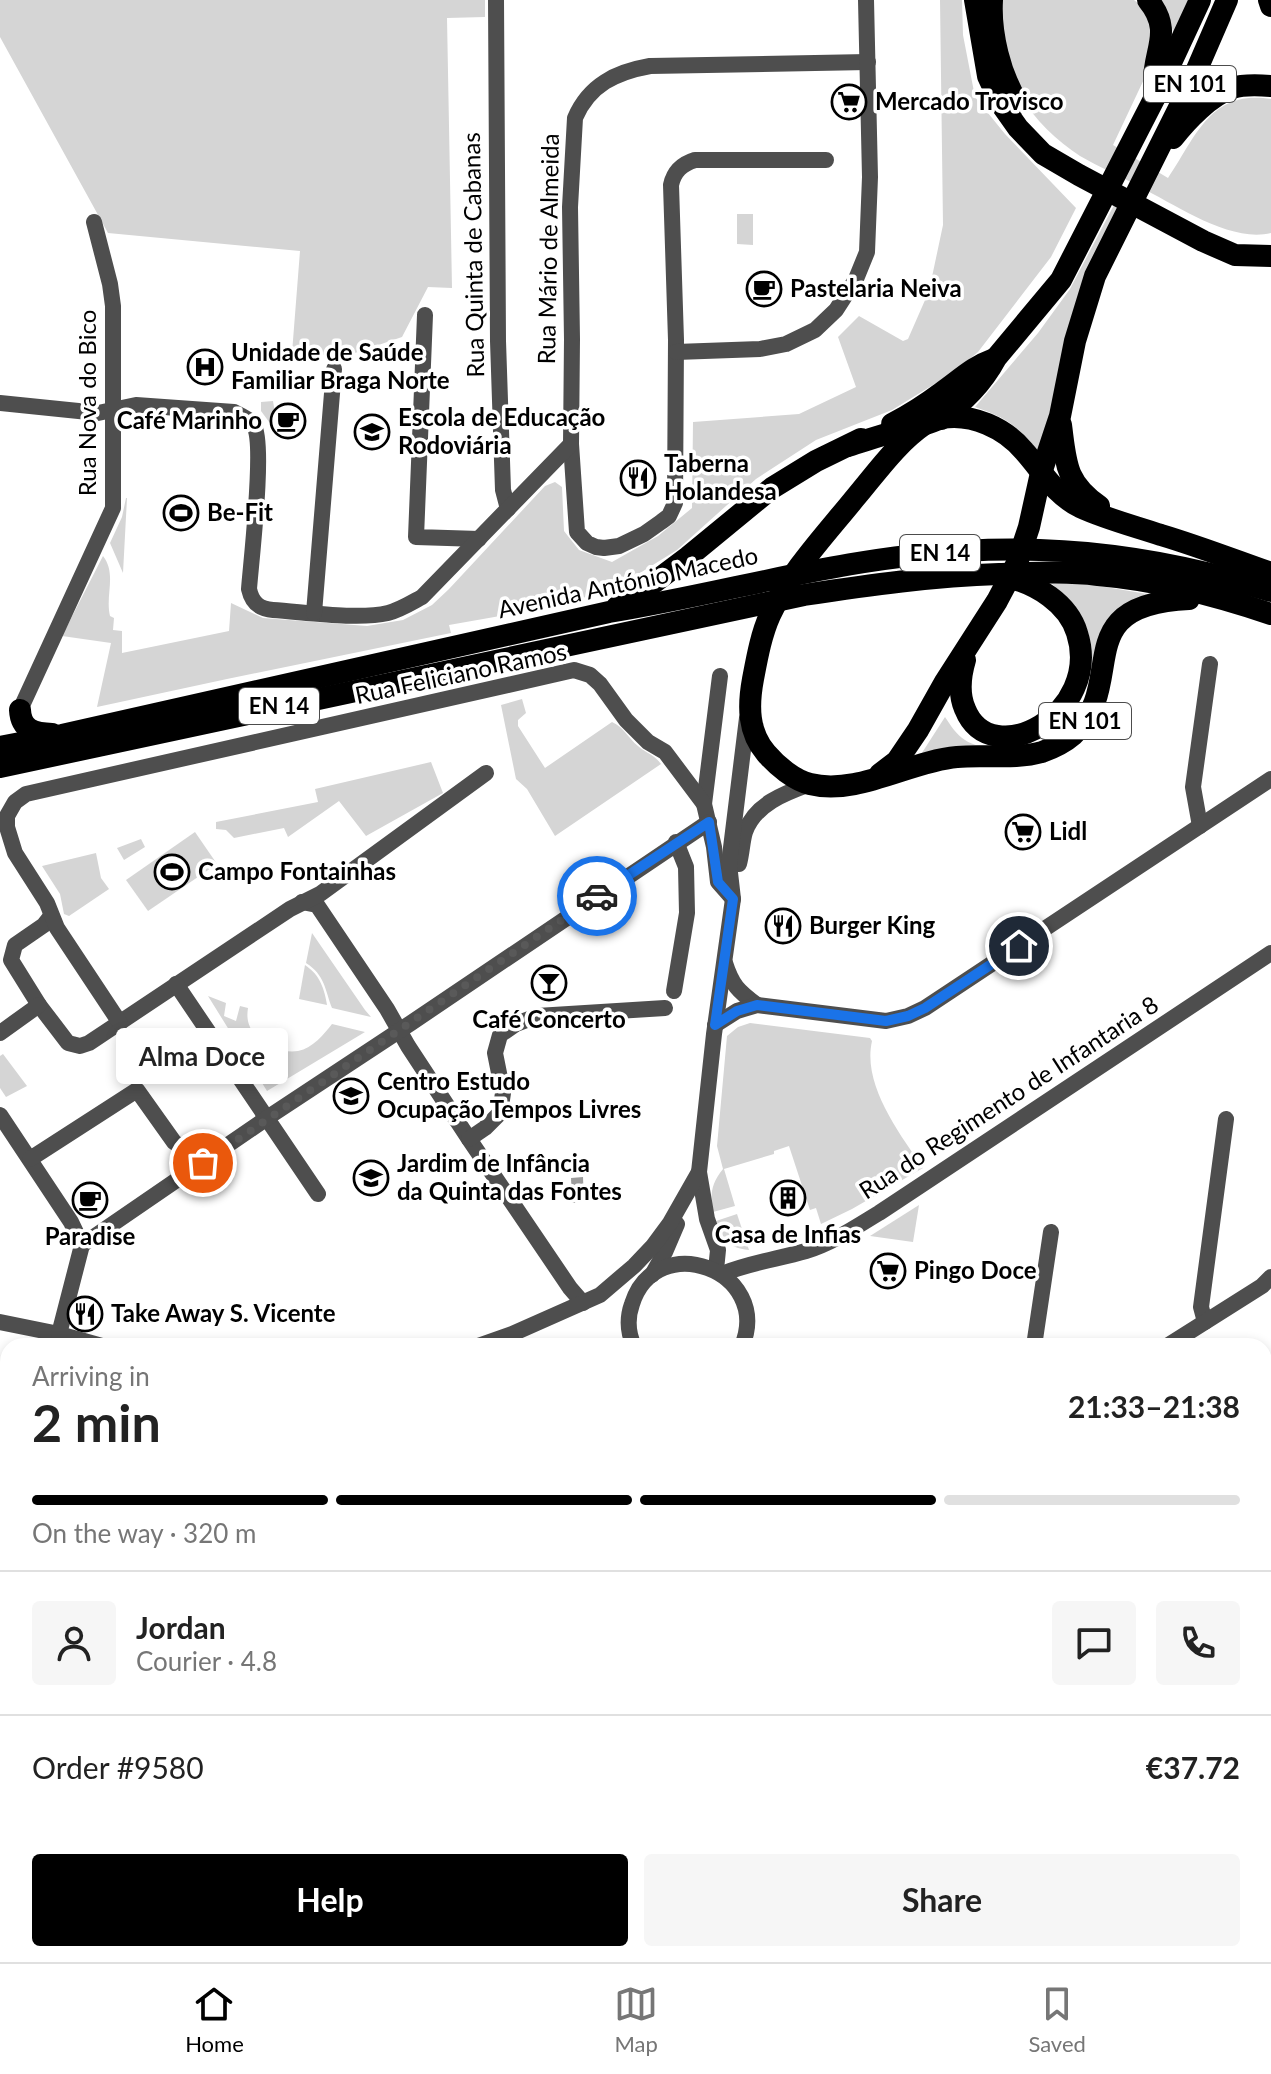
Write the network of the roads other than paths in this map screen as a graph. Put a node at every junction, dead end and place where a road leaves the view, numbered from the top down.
1 (496, 0) edge
2 (866, 0) edge
3 (975, 0) edge
4 (992, 0) edge
5 (1148, 0) edge
6 (1200, 0) edge
7 (1227, 0) edge
8 (868, 62) junction
9 (1271, 86) edge
10 (1154, 99) junction
11 (826, 160) dead end
12 (1150, 167) junction
13 (94, 222) dead end
14 (1271, 242) edge
15 (1271, 256) edge
16 (425, 315) dead end
17 (676, 352) junction
18 (996, 358) junction
19 (334, 369) dead end
20 (0, 403) edge
21 (111, 410) junction
22 (1060, 416) junction
23 (933, 421) junction
24 (571, 444) junction
25 (848, 446) junction
26 (1041, 473) junction
27 (508, 509) junction
28 (1158, 534) junction
29 (479, 539) junction
30 (1271, 573) edge
31 (998, 574) junction
32 (1271, 591) edge
33 (1230, 600) junction
34 (609, 612) junction
35 (314, 613) junction
36 (1271, 614) edge
37 (971, 641) junction
38 (1210, 664) dead end
39 (720, 676) dead end
40 (749, 704) junction
41 (20, 710) junction
42 (62, 735) junction
43 (0, 737) edge
44 (0, 747) edge
45 (0, 767) edge
46 (486, 773) dead end
47 (876, 778) junction
48 (1271, 779) edge
49 (810, 784) junction
50 (704, 804) junction
51 (709, 822) junction
52 (1200, 826) junction
53 (676, 842) junction
54 (733, 894) junction
55 (302, 902) junction
56 (51, 916) junction
57 (1271, 953) edge
58 (725, 960) junction
59 (176, 984) junction
60 (674, 991) dead end
61 (39, 1005) junction
62 (757, 1005) junction
63 (665, 1008) dead end
64 (120, 1023) junction
65 (715, 1025) junction
66 (400, 1030) junction
67 (0, 1033) edge
68 (0, 1115) edge
69 (266, 1119) junction
70 (1226, 1119) dead end
71 (469, 1139) junction
72 (30, 1159) junction
73 (203, 1163) junction
74 (699, 1172) junction
75 (318, 1194) dead end
76 (1051, 1232) dead end
77 (82, 1245) junction
78 (762, 1260) junction
79 (719, 1272) junction
80 (1271, 1277) edge
81 (646, 1281) junction
82 (737, 1290) junction
83 (600, 1295) junction
84 (583, 1303) junction
85 (0, 1322) edge
86 (1205, 1322) junction
87 (59, 1334) junction
88 (73, 1338) edge
89 (501, 1338) edge
90 (632, 1338) edge
91 (745, 1338) edge
92 (1035, 1338) edge
93 (1180, 1338) edge

1 - 27 street, Rua Quinta de Cabanas
2 - 8 street
3 - 15 highway
4 - 14 highway
5 - 10 highway
6 - 10 highway, EN 101
7 - 12 highway, EN 101
8 - 17 street
8 - 24 street, Rua Mário de Almeida
9 - 12 highway
10 - 18 highway, EN 101
11 - 17 street
12 - 22 highway, EN 101
13 - 21 street, Rua Nova do Bico
16 - 29 street
17 - 24 street, Rua Mário de Almeida
18 - 23 highway, EN 101
18 - 25 highway
19 - 35 street
20 - 21 street
21 - 35 street
21 - 41 street, Rua Nova do Bico
22 - 26 highway
22 - 28 highway, EN 101
23 - 25 highway
23 - 26 highway
23 - 40 highway, EN 101
24 - 27 street
25 - 34 highway
26 - 28 highway
26 - 37 highway
27 - 29 street
28 - 30 highway, EN 101
29 - 35 street
31 - 33 highway, Avenida António Macedo / EN 14
31 - 37 highway
31 - 45 highway, Avenida António Macedo / EN 14
32 - 34 highway, Avenida António Macedo / EN 14
33 - 36 highway, EN 14
33 - 47 highway, EN 101
34 - 42 highway, Avenida António Macedo / EN 14
37 - 47 highway
38 - 52 street
39 - 50 street
40 - 49 highway, EN 101
40 - 54 street
41 - 42 highway
41 - 43 highway
42 - 44 highway, Avenida António Macedo / EN 14
46 - 55 street
47 - 49 highway, EN 101
48 - 52 street
49 - 54 street
50 - 51 street
50 - 56 street, Rua Feliciano Ramos
51 - 53 street
51 - 54 street
52 - 62 street
53 - 60 street
53 - 66 street
54 - 58 street
55 - 59 street
55 - 66 street
56 - 61 street
56 - 64 street
57 - 78 street, Rua do Regimento de Infantaria 8
58 - 62 street
58 - 65 street
59 - 64 street
59 - 69 street
61 - 64 street
61 - 67 street
62 - 65 street
63 - 71 street
65 - 74 street
66 - 69 street
66 - 71 street
68 - 72 street
69 - 73 street
69 - 75 street
70 - 86 street
71 - 84 street
72 - 73 street
72 - 77 street
73 - 77 street
74 - 79 street
74 - 81 street
74 - 83 street
76 - 92 street
77 - 87 street
78 - 79 street, Rua do Regimento de Infantaria 8
78 - 82 street
79 - 81 street
79 - 82 street
80 - 86 street
81 - 83 street
81 - 90 street
82 - 91 street
83 - 84 street
84 - 89 street
85 - 87 street
86 - 93 street
87 - 88 street

